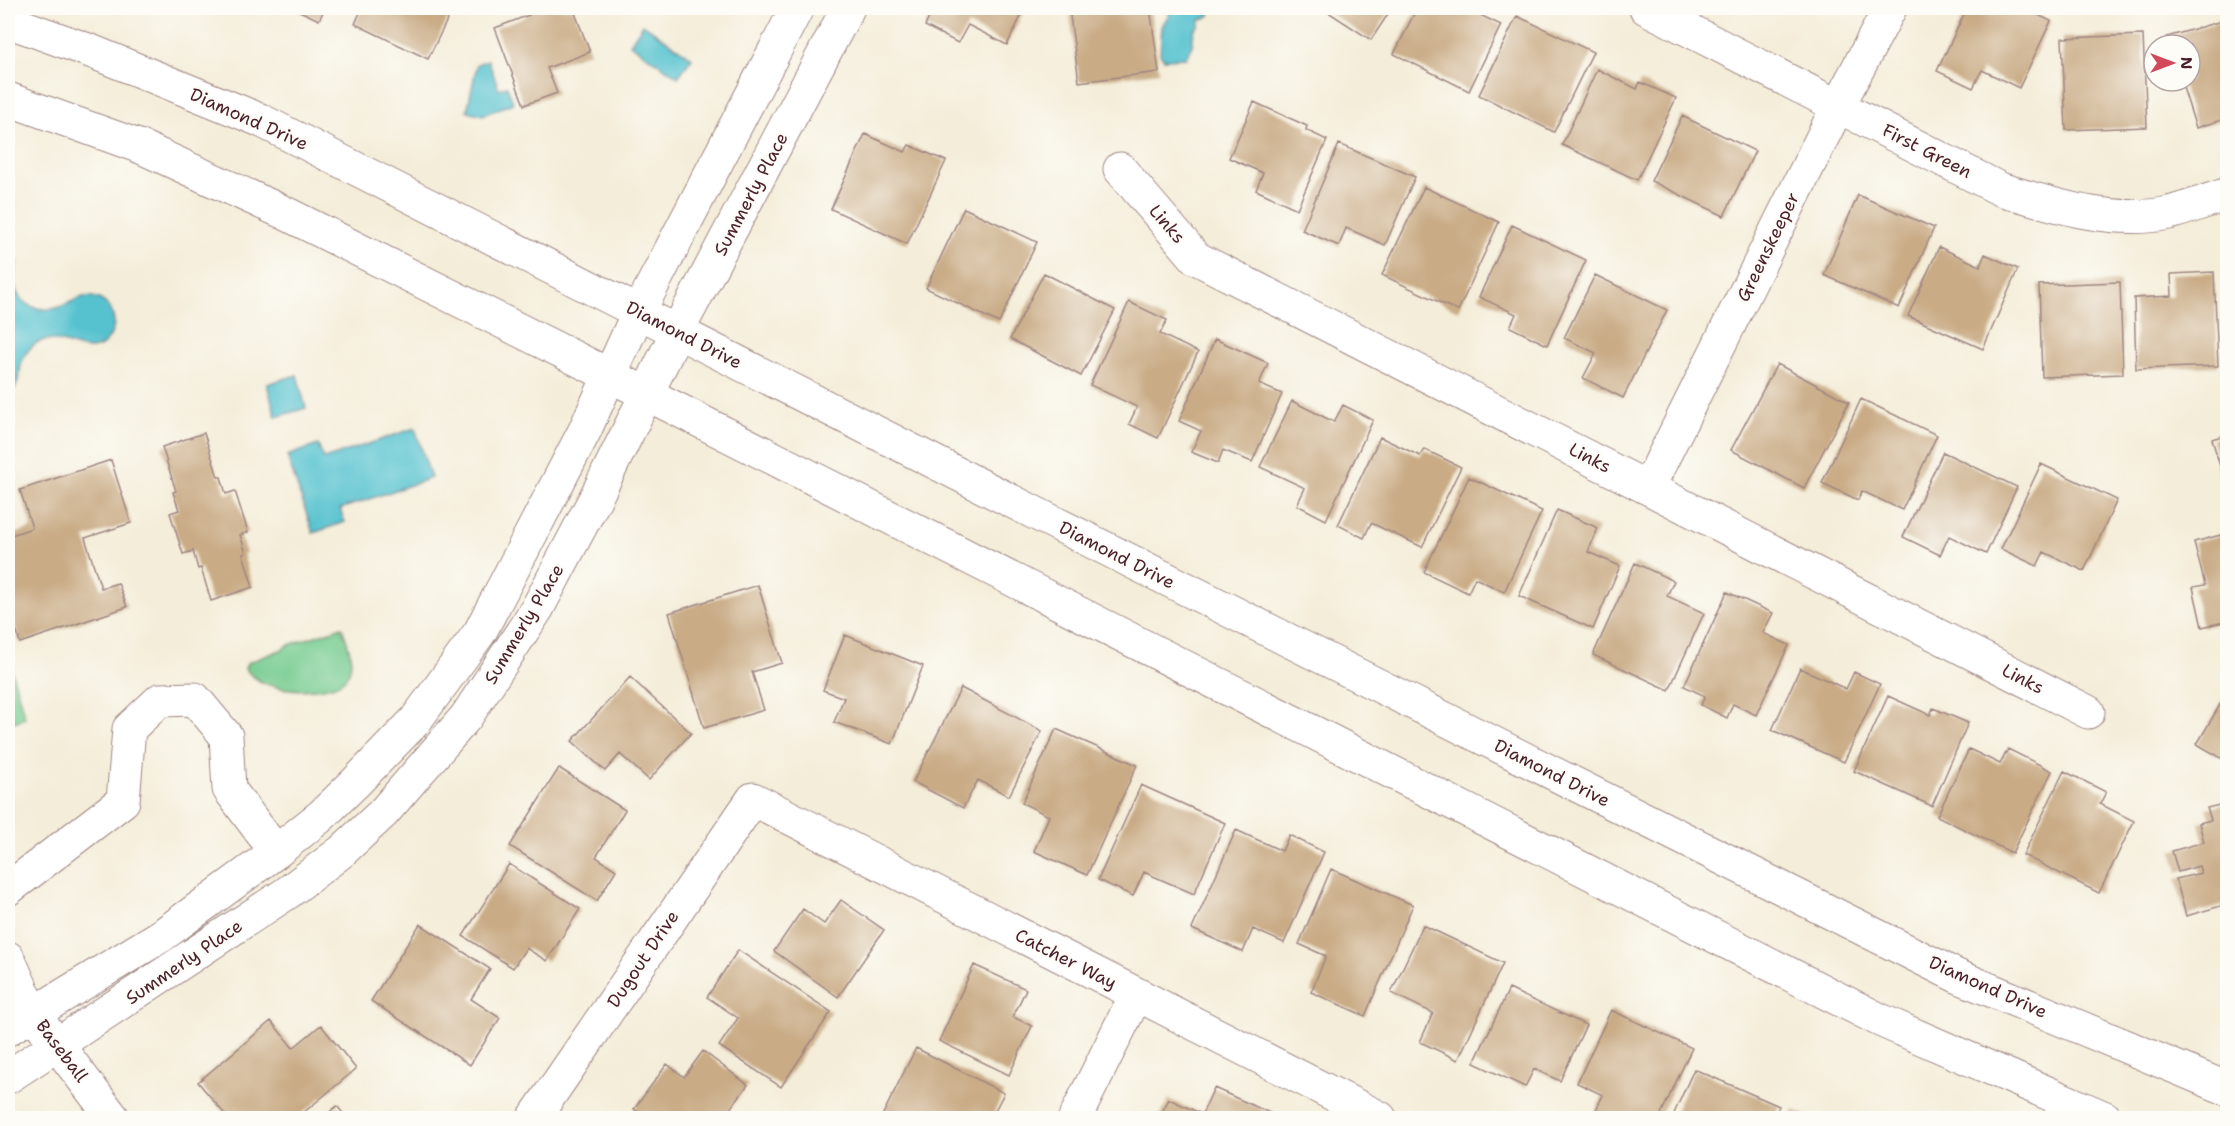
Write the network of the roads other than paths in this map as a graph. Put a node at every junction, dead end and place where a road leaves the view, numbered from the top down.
1 (797, 8) edge
2 (848, 8) edge
3 (1646, 8) edge
4 (1890, 8) edge
5 (8, 21) edge
6 (8, 99) edge
7 (1838, 106) junction
8 (1120, 169) dead end
9 (2228, 194) edge
10 (638, 313) junction
11 (677, 332) junction
12 (610, 375) junction
13 (647, 394) junction
14 (1648, 488) junction
15 (2088, 712) dead end
16 (753, 799) joint
17 (276, 852) junction
18 (8, 889) edge
19 (8, 958) edge
20 (1136, 994) junction
21 (20, 1021) edge
22 (57, 1046) junction
23 (8, 1077) edge
24 (2228, 1089) edge
25 (113, 1119) edge
26 (534, 1119) edge
27 (1075, 1119) edge
28 (1380, 1119) edge
29 (2105, 1119) edge

1 - 10 street, Summerly Place
2 - 11 street, Summerly Place
3 - 7 street, First Green
4 - 7 street, Greenskeeper
5 - 10 street, Diamond Drive
6 - 12 street
7 - 9 street, First Green
7 - 14 street, Greenskeeper
8 - 14 street, Links
10 - 11 street, Diamond Drive
10 - 12 street, Summerly Place
11 - 13 street, Summerly Place
11 - 24 street, Diamond Drive
12 - 13 street
12 - 17 street, Summerly Place
13 - 22 street, Summerly Place
13 - 29 street
14 - 15 street, Links
16 - 20 street, Catcher Way
16 - 26 street, Dugout Drive
17 - 18 street
17 - 21 street, Summerly Place
19 - 21 street, Baseball
20 - 27 street
20 - 28 street, Catcher Way
21 - 22 street, Baseball
22 - 23 street, Summerly Place
22 - 25 street, Baseball

